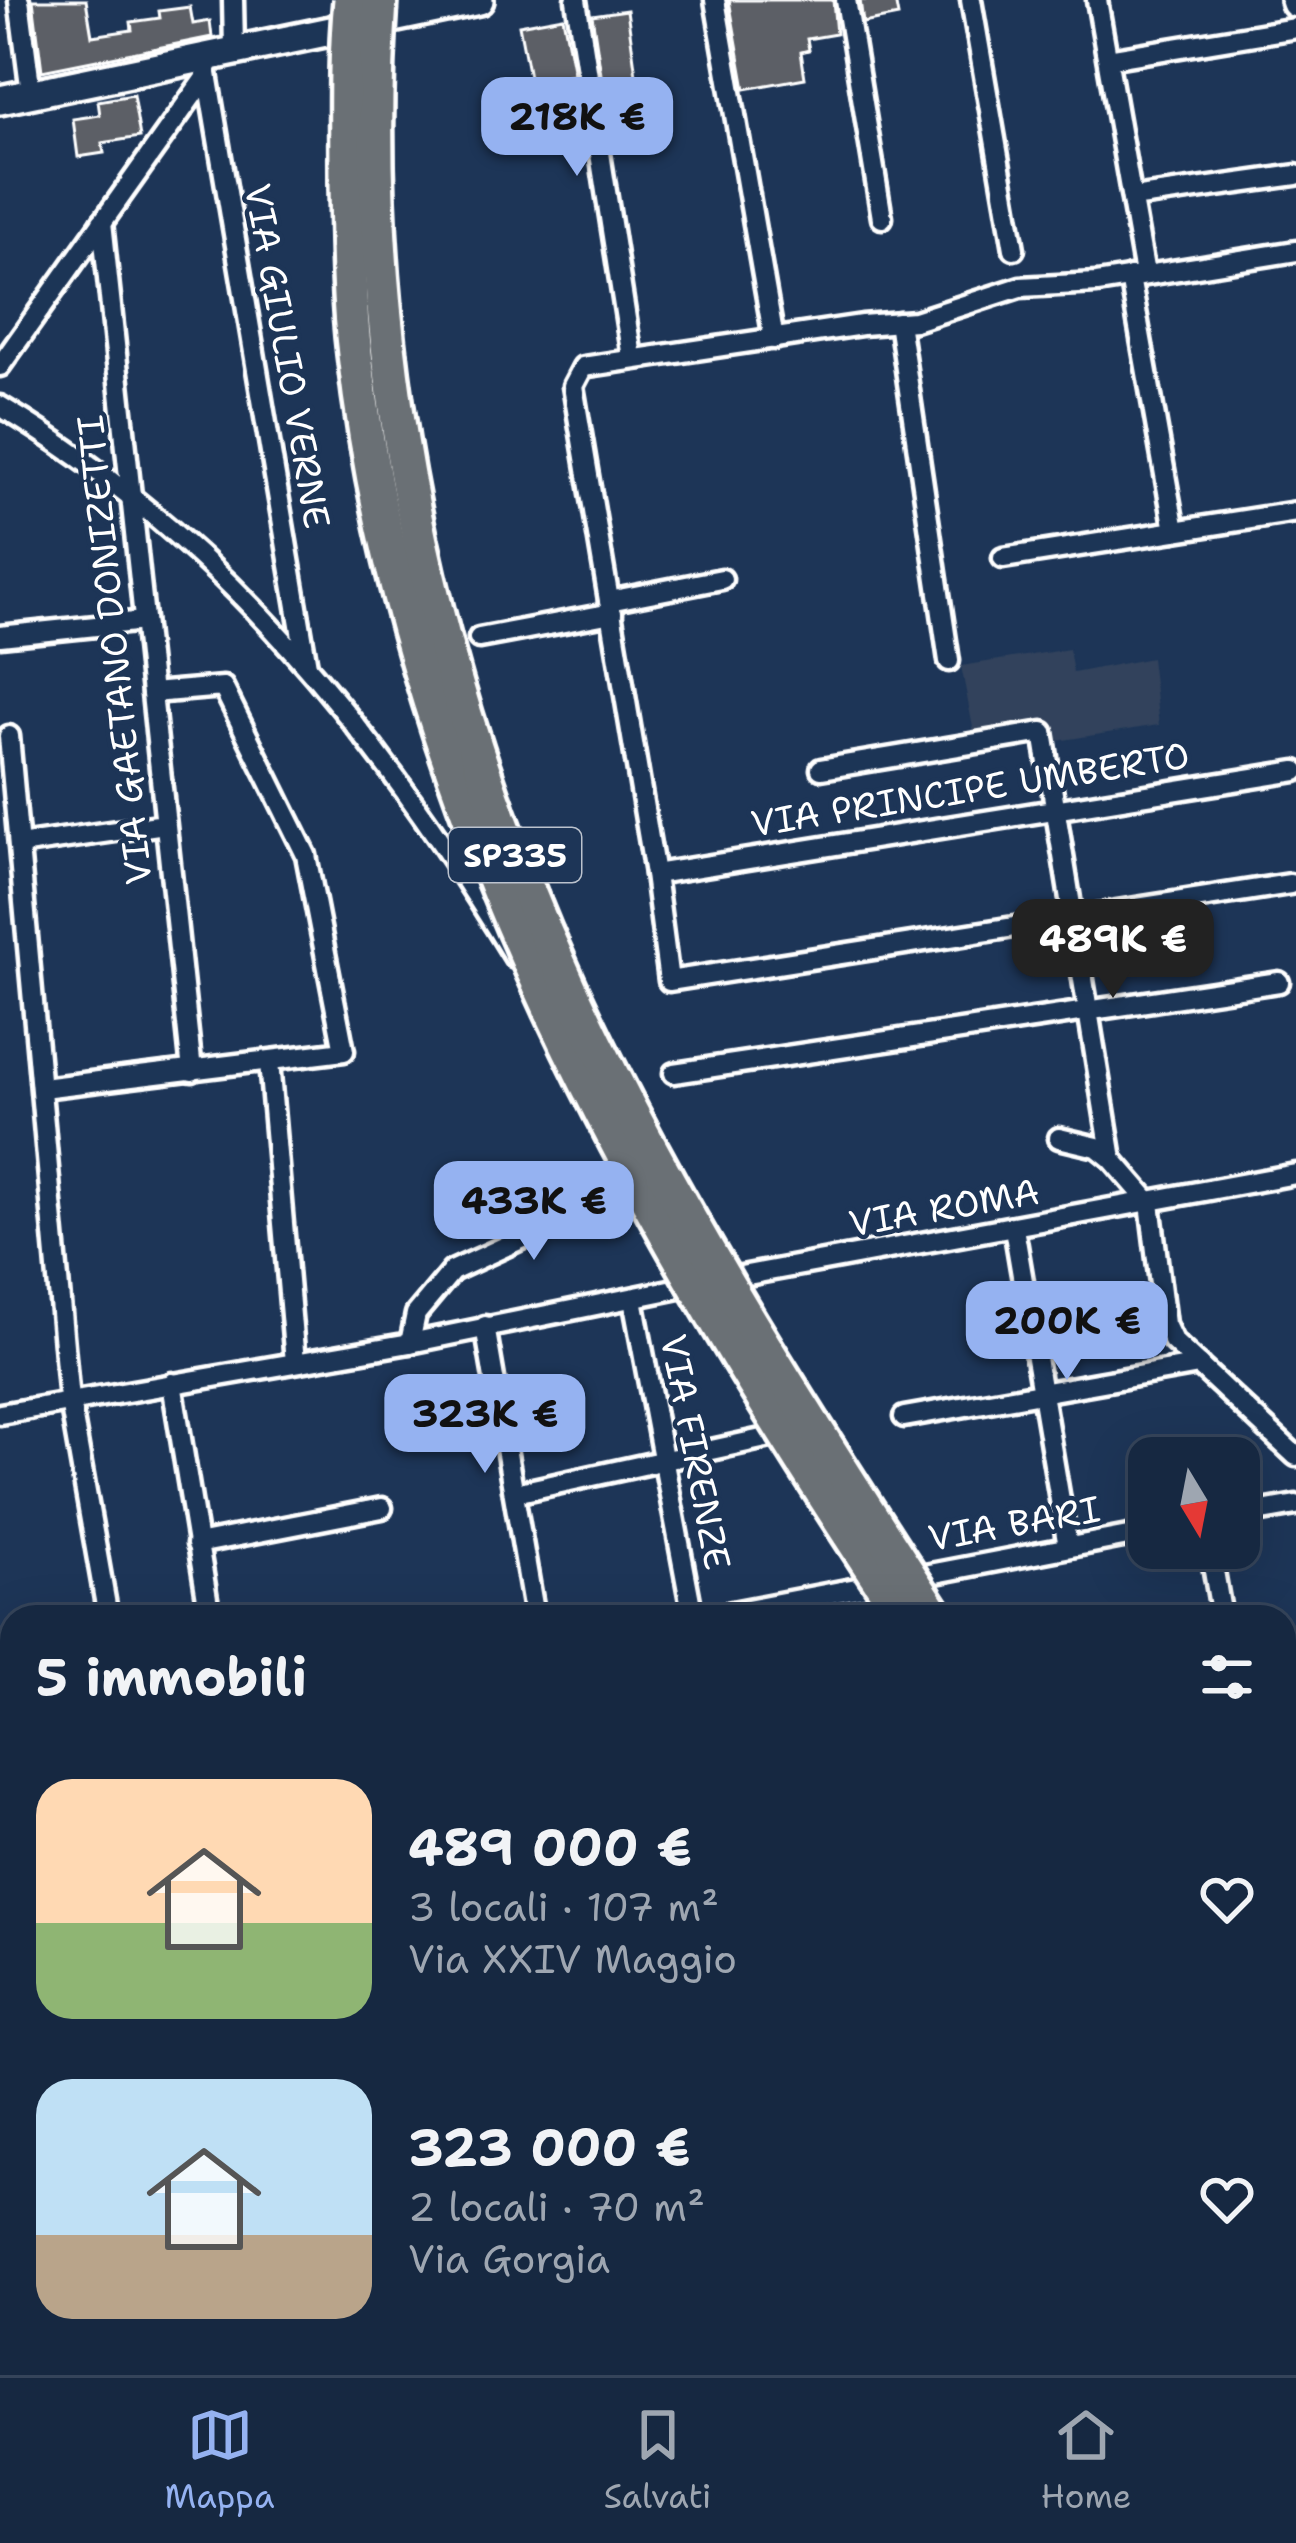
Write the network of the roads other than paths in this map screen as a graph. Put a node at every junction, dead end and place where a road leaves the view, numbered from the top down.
1 (19, 0) edge
2 (233, 0) edge
3 (380, 0) edge
4 (479, 0) edge
5 (576, 0) edge
6 (715, 0) edge
7 (846, 0) edge
8 (971, 0) edge
9 (1097, 0) edge
10 (344, 13) edge
11 (1296, 28) edge
12 (234, 49) junction
13 (1108, 59) junction
14 (205, 65) junction
15 (31, 93) junction
16 (0, 100) edge
17 (1296, 175) edge
18 (1132, 198) junction
19 (882, 218) dead end
20 (102, 222) junction
21 (1014, 249) dead end
22 (1296, 251) edge
23 (1137, 276) junction
24 (898, 322) junction
25 (774, 339) junction
26 (631, 350) dead end
27 (0, 366) edge
28 (0, 406) edge
29 (132, 496) junction
30 (1296, 512) edge
31 (1175, 531) junction
32 (1003, 558) dead end
33 (722, 579) dead end
34 (610, 607) junction
35 (144, 621) junction
36 (0, 636) edge
37 (479, 638) dead end
38 (949, 661) dead end
39 (307, 666) junction
40 (152, 693) junction
41 (9, 736) dead end
42 (821, 769) dead end
43 (1296, 771) edge
44 (1057, 807) junction
45 (165, 824) junction
46 (19, 845) junction
47 (656, 874) junction
48 (1289, 884) dead end
49 (1072, 917) junction
50 (1279, 982) dead end
51 (1087, 1011) junction
52 (269, 1062) junction
53 (193, 1071) junction
54 (674, 1072) dead end
55 (42, 1088) junction
56 (1059, 1138) dead end
57 (1112, 1159) junction
58 (1296, 1174) edge
59 (654, 1190) junction
60 (1150, 1203) junction
61 (1014, 1228) junction
62 (709, 1282) junction
63 (633, 1298) junction
64 (485, 1326) junction
65 (410, 1342) junction
66 (295, 1362) junction
67 (1199, 1365) junction
68 (172, 1383) junction
69 (1041, 1393) junction
70 (71, 1400) junction
71 (0, 1414) edge
72 (904, 1418) dead end
73 (800, 1431) junction
74 (1296, 1456) edge
75 (664, 1462) junction
76 (515, 1492) junction
77 (1296, 1505) edge
78 (382, 1508) dead end
79 (1260, 1511) edge
80 (1128, 1536) edge
81 (197, 1544) junction
82 (1068, 1546) junction
83 (1214, 1569) edge
84 (892, 1579) junction
85 (106, 1605) edge
86 (208, 1605) edge
87 (534, 1605) edge
88 (692, 1605) edge
89 (765, 1605) edge
90 (896, 1605) edge
91 (911, 1605) edge
92 (929, 1605) edge
93 (1220, 1605) edge

1 - 15 street
2 - 12 street
3 - 92 highway, SP335, bridge
4 - 10 street
5 - 26 street
6 - 25 street
7 - 19 street
8 - 21 street
9 - 13 street
10 - 12 street
10 - 90 highway, SP335, bridge
11 - 13 street
12 - 14 street
13 - 18 street
14 - 15 street
14 - 20 street
14 - 39 street, VIA GIULIO VERNE
15 - 16 street
17 - 18 street
18 - 23 street
20 - 27 street
20 - 29 street, VIA GAETANO DONIZETTI
22 - 23 street
23 - 24 street
23 - 31 street
24 - 25 street
24 - 38 street
25 - 34 street
28 - 29 street
29 - 35 street, VIA GAETANO DONIZETTI
29 - 39 street
30 - 31 street
31 - 32 street
33 - 34 street
34 - 37 street
34 - 47 street
35 - 36 street
35 - 40 street, VIA GAETANO DONIZETTI
39 - 59 street
40 - 45 street, VIA GAETANO DONIZETTI
40 - 52 street
41 - 46 street
42 - 44 street
43 - 44 street, VIA PRINCIPE UMBERTO
44 - 47 street, VIA PRINCIPE UMBERTO
44 - 49 street
45 - 46 street
45 - 53 street, VIA GAETANO DONIZETTI
46 - 55 street
47 - 49 street
48 - 49 street
49 - 51 street
50 - 51 street
51 - 54 street
51 - 57 street
52 - 53 street
52 - 66 street
53 - 55 street
55 - 70 street
56 - 57 street
57 - 60 street
58 - 60 street, VIA ROMA
59 - 62 street
59 - 65 street
60 - 61 street, VIA ROMA
60 - 67 street
61 - 62 street, VIA ROMA
61 - 69 street
62 - 63 street, VIA ROMA
62 - 73 street
63 - 64 street, VIA ROMA
63 - 75 street, VIA FIRENZE
64 - 65 street, VIA ROMA
64 - 76 street
65 - 66 street, VIA ROMA
66 - 68 street, VIA ROMA
67 - 69 street
67 - 74 street
68 - 70 street, VIA ROMA
68 - 81 street
69 - 72 street
69 - 82 street
70 - 71 street, VIA ROMA
70 - 85 street
73 - 75 street
73 - 84 street
75 - 76 street
75 - 88 street, VIA FIRENZE
76 - 87 street
77 - 79 street
78 - 81 street
80 - 82 street, VIA BARI
81 - 86 street
82 - 84 street, VIA BARI
83 - 93 street
84 - 89 street, VIA BARI
84 - 91 street

